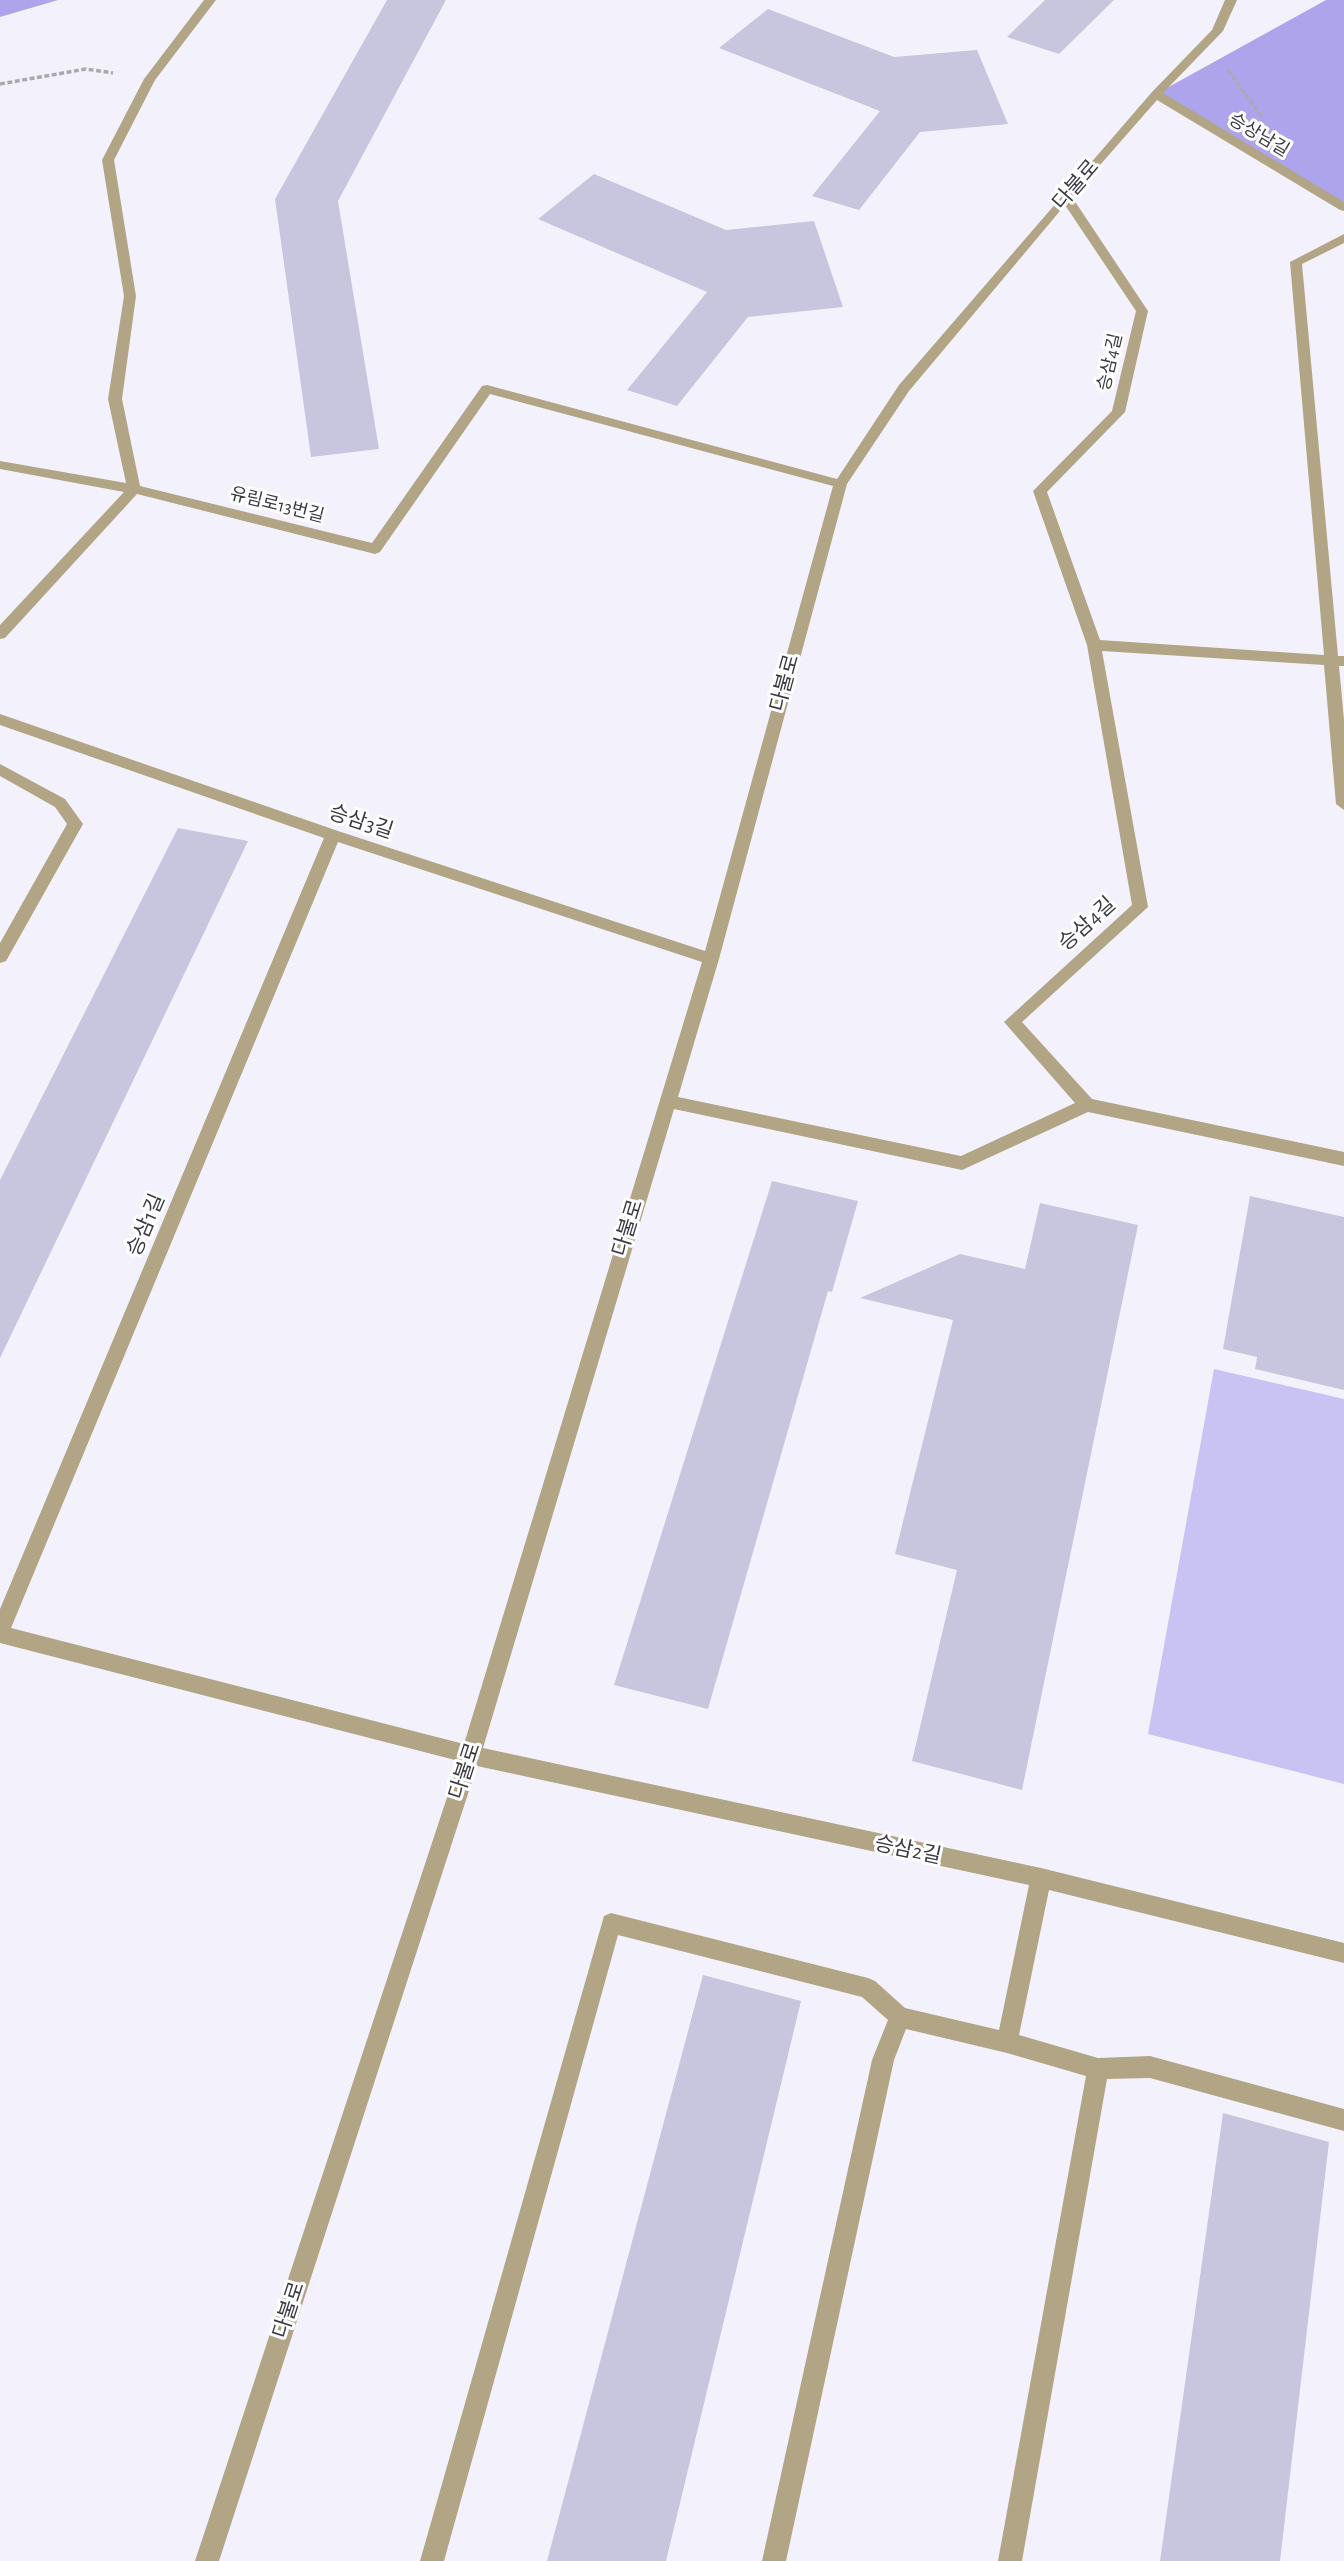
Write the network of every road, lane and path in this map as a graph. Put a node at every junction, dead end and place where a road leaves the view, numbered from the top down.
1 (210, 0) edge
2 (1231, 0) edge
3 (1205, 43) junction
4 (150, 79) junction
5 (0, 84) edge
6 (1156, 94) junction
7 (1267, 123) dead end
8 (1066, 197) junction
9 (1344, 207) edge
10 (1344, 238) edge
11 (0, 465) edge
12 (840, 484) junction
13 (134, 489) junction
14 (0, 634) edge
15 (1094, 645) junction
16 (1338, 661) edge
17 (0, 719) edge
18 (0, 769) edge
19 (1344, 804) edge
20 (333, 835) junction
21 (0, 957) edge
22 (711, 959) junction
23 (666, 1101) junction
24 (1087, 1105) junction
25 (1344, 1159) edge
26 (0, 1633) edge
27 (471, 1755) junction
28 (1041, 1878) junction
29 (1344, 1953) edge
30 (900, 2017) junction
31 (1007, 2042) junction
32 (1098, 2069) junction
33 (1344, 2120) edge
34 (207, 2561) edge
35 (432, 2561) edge
36 (774, 2561) edge
37 (1010, 2561) edge

1 - 4 street
2 - 3 street, 다불로
3 - 6 street, 다불로
3 - 7 path
4 - 5 path
4 - 13 street
6 - 8 street, 다불로
6 - 9 street, 승상남길
8 - 12 street, 다불로
8 - 15 street, 승삼4길
10 - 16 street
11 - 13 street
12 - 13 street, 유림로13번길
12 - 22 street, 다불로
13 - 14 street
15 - 16 street
15 - 24 street, 승삼4길
16 - 19 street
17 - 20 street, 승삼3길
18 - 21 street
20 - 22 street, 승삼3길
20 - 26 street, 승삼1길
22 - 23 street, 다불로
23 - 24 street
23 - 27 street, 다불로
24 - 25 street
26 - 27 street, 승삼1길
27 - 28 street, 승삼2길
27 - 34 street, 다불로
28 - 29 street, 승삼2길
28 - 31 street
30 - 31 street
30 - 35 street
30 - 36 street
31 - 32 street
32 - 33 street
32 - 37 street

